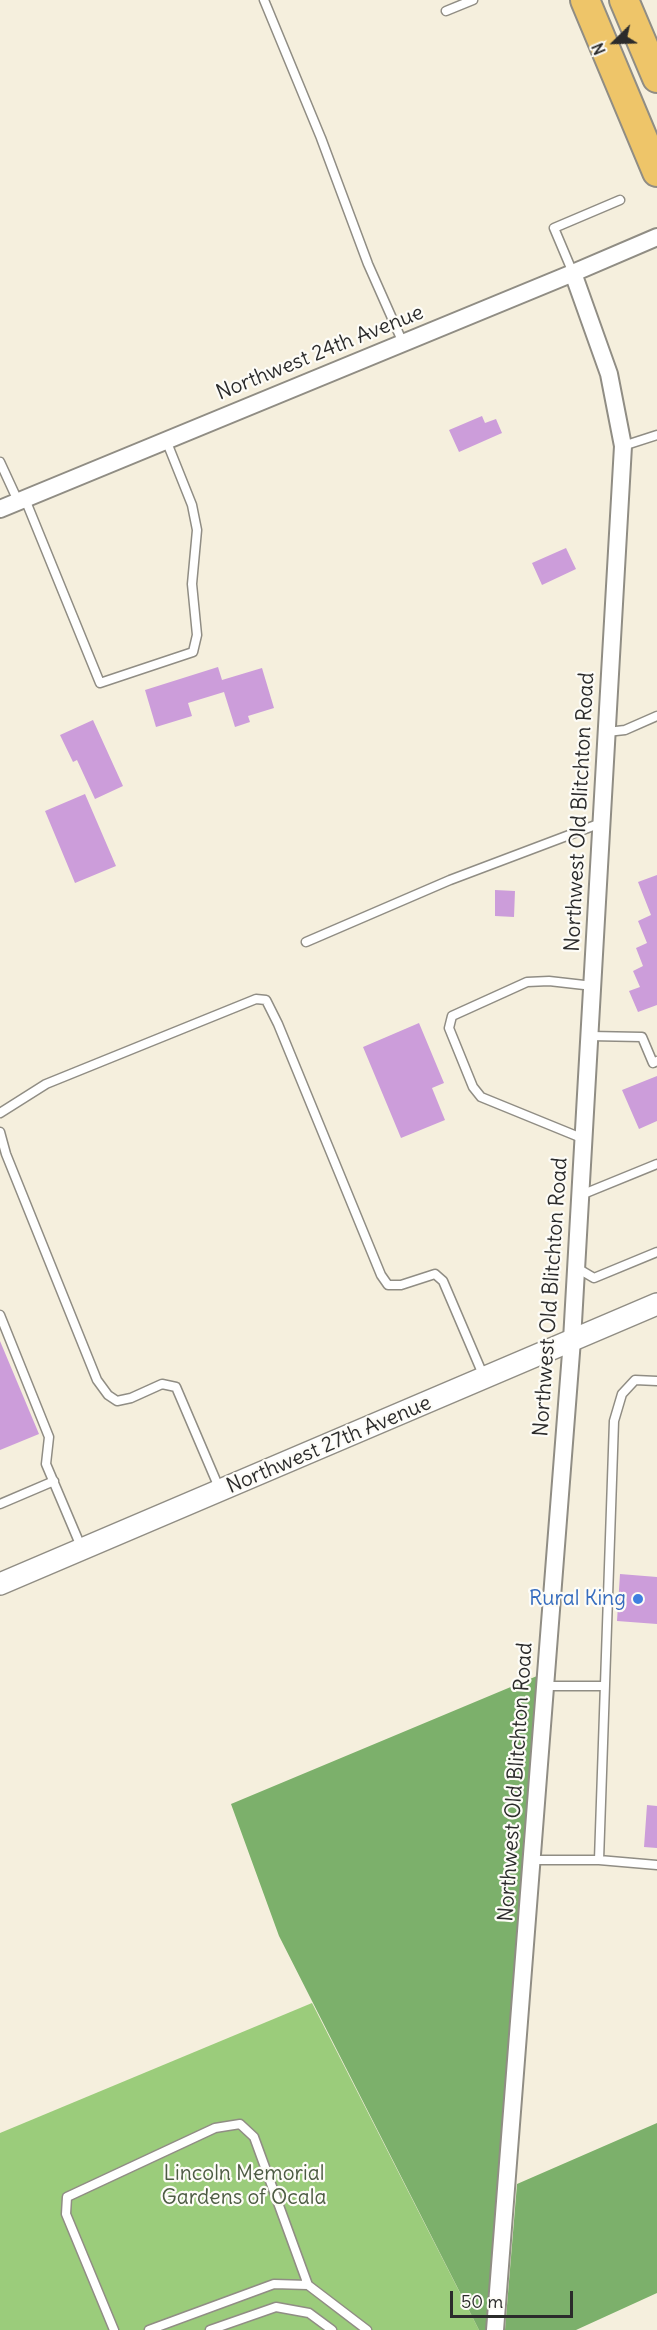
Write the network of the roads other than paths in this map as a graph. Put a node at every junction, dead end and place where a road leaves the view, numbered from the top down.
1 (264, 0) edge
2 (473, 0) edge
3 (585, 0) edge
4 (624, 0) edge
5 (446, 11) dead end
6 (657, 78) edge
7 (657, 172) edge
8 (620, 200) dead end
9 (657, 237) edge
10 (573, 273) junction
11 (403, 343) junction
12 (657, 435) edge
13 (166, 440) junction
14 (623, 446) junction
15 (0, 462) edge
16 (21, 500) junction
17 (0, 509) edge
18 (657, 716) edge
19 (607, 732) junction
20 (602, 823) junction
21 (306, 942) dead end
22 (593, 986) junction
23 (590, 1036) junction
24 (657, 1061) edge
25 (0, 1113) edge
26 (0, 1132) edge
27 (584, 1139) junction
28 (657, 1164) edge
29 (581, 1195) junction
30 (657, 1252) edge
31 (577, 1268) junction
32 (657, 1304) edge
33 (0, 1315) edge
34 (572, 1340) junction
35 (485, 1378) junction
36 (657, 1381) edge
37 (54, 1481) junction
38 (220, 1491) junction
39 (0, 1504) edge
40 (82, 1549) junction
41 (0, 1584) edge
42 (546, 1686) junction
43 (605, 1686) junction
44 (532, 1860) junction
45 (599, 1860) junction
46 (657, 1865) edge
47 (308, 2284) junction
48 (114, 2330) edge
49 (149, 2330) edge
50 (210, 2330) edge
51 (332, 2330) edge
52 (367, 2330) edge
53 (495, 2330) edge

1 - 11 lane
2 - 5 lane
3 - 7 highway
4 - 6 highway
8 - 10 lane
9 - 10 street, Northwest 24th Avenue
10 - 11 street, Northwest 24th Avenue
10 - 14 street, Northwest Old Blitchton Road
11 - 13 street, Northwest 24th Avenue
12 - 14 lane
13 - 16 street, Northwest 24th Avenue
13 - 16 lane
14 - 19 street, Northwest Old Blitchton Road
15 - 16 lane
16 - 17 street, Northwest 24th Avenue
18 - 19 lane
19 - 20 street, Northwest Old Blitchton Road
20 - 21 lane
20 - 22 street, Northwest Old Blitchton Road
22 - 23 street, Northwest Old Blitchton Road
22 - 27 lane
23 - 24 lane
23 - 27 street, Northwest Old Blitchton Road
25 - 35 lane
26 - 38 lane
27 - 29 street, Northwest Old Blitchton Road
28 - 29 lane
29 - 31 street, Northwest Old Blitchton Road
30 - 31 lane
31 - 34 street, Northwest Old Blitchton Road
32 - 34 street, Northwest 27th Avenue
33 - 37 lane
34 - 35 street, Northwest 27th Avenue
34 - 42 street, Northwest Old Blitchton Road
35 - 38 street, Northwest 27th Avenue
36 - 43 lane
37 - 39 lane
37 - 40 lane
38 - 40 street, Northwest 27th Avenue
40 - 41 street, Northwest 27th Avenue
42 - 43 lane
42 - 44 street, Northwest Old Blitchton Road
43 - 45 lane
44 - 45 lane
44 - 53 street, Northwest Old Blitchton Road
45 - 46 lane
47 - 48 lane
47 - 49 lane
47 - 52 lane
50 - 51 lane

